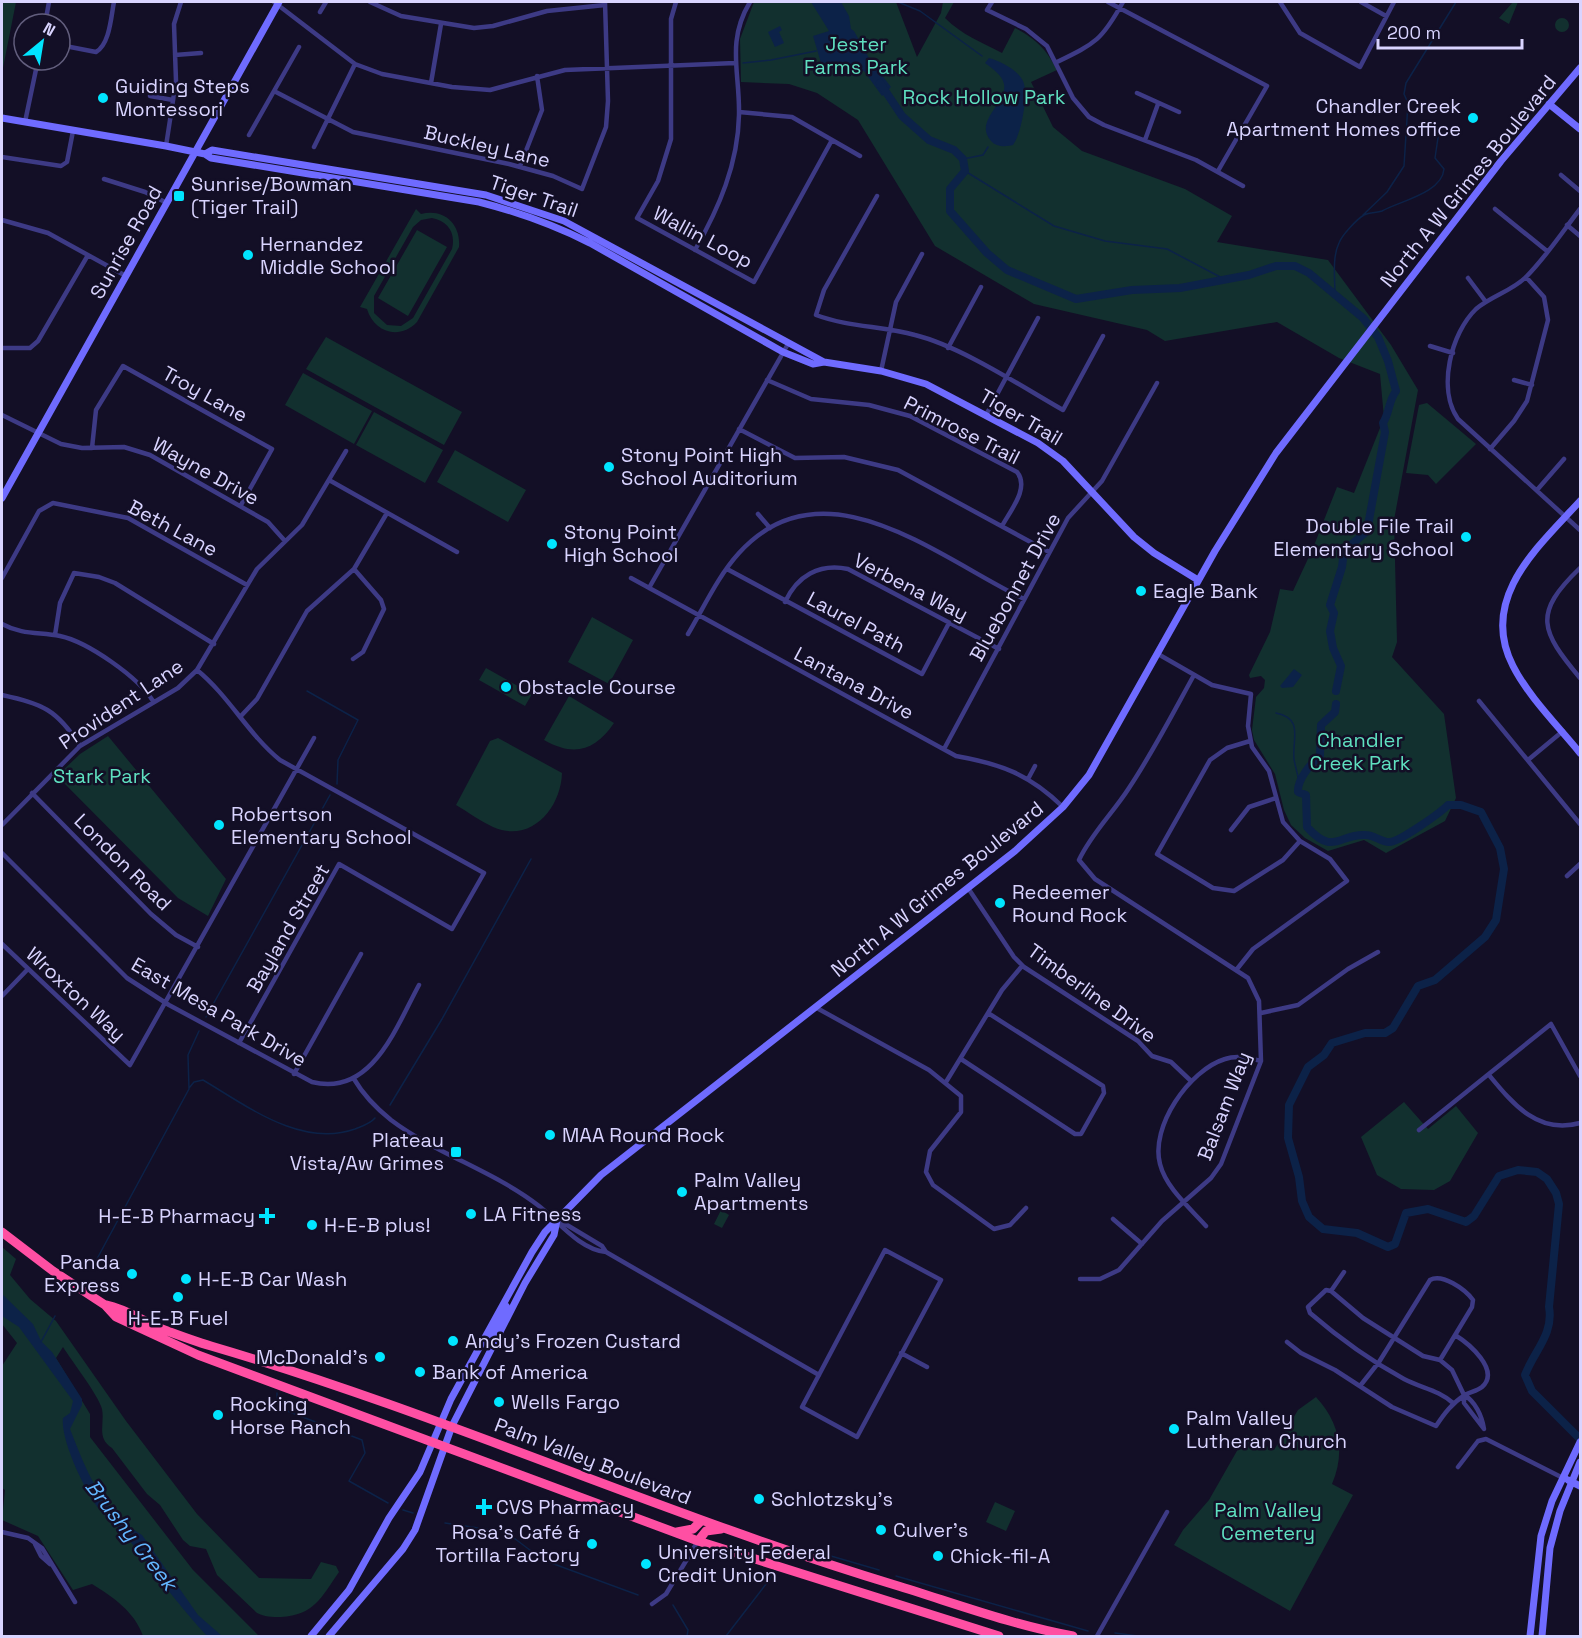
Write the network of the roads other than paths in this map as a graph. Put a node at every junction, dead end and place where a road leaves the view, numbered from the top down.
1 (114, 2) edge
2 (181, 2) edge
3 (277, 2) edge
4 (326, 2) edge
5 (370, 2) edge
6 (676, 2) edge
7 (750, 2) edge
8 (992, 2) edge
9 (1108, 2) edge
10 (1123, 2) edge
11 (1280, 2) edge
12 (1361, 2) edge
13 (1394, 2) edge
14 (605, 3) edge
15 (1120, 8) junction
16 (320, 12) dead end
17 (1386, 16) junction
18 (441, 24) junction
19 (72, 47) edge
20 (299, 47) dead end
21 (201, 53) dead end
22 (175, 55) junction
23 (1057, 62) junction
24 (735, 63) junction
25 (355, 64) junction
26 (672, 64) junction
27 (607, 67) junction
28 (1581, 68) edge
29 (35, 72) edge
30 (537, 76) junction
31 (430, 83) junction
32 (274, 91) junction
33 (1137, 93) dead end
34 (150, 96) dead end
35 (173, 100) junction
36 (1158, 104) junction
37 (1549, 104) junction
38 (739, 112) junction
39 (1179, 112) dead end
40 (2, 118) edge
41 (326, 119) junction
42 (25, 122) junction
43 (1581, 129) edge
44 (73, 131) junction
45 (249, 135) dead end
46 (832, 140) junction
47 (1145, 140) junction
48 (166, 146) junction
49 (314, 147) dead end
50 (196, 152) junction
51 (205, 154) junction
52 (860, 156) dead end
53 (2, 157) edge
54 (520, 166) junction
55 (1218, 171) junction
56 (1561, 175) dead end
57 (104, 179) dead end
58 (1243, 186) dead end
59 (1581, 191) edge
60 (877, 196) dead end
61 (167, 203) junction
62 (1495, 209) dead end
63 (1581, 209) edge
64 (2, 220) edge
65 (1568, 225) junction
66 (1581, 236) edge
67 (695, 250) junction
68 (1546, 251) junction
69 (922, 254) dead end
70 (88, 255) junction
71 (126, 276) junction
72 (1526, 277) junction
73 (1468, 278) dead end
74 (981, 287) dead end
75 (1486, 302) junction
76 (1038, 318) dead end
77 (890, 329) junction
78 (1103, 336) dead end
79 (788, 344) junction
80 (1430, 346) dead end
81 (2, 348) edge
82 (948, 348) junction
83 (783, 352) junction
84 (1454, 352) junction
85 (824, 363) junction
86 (881, 371) junction
87 (1007, 379) junction
88 (767, 380) junction
89 (1514, 380) dead end
90 (1156, 383) dead end
91 (1532, 385) junction
92 (2, 415) edge
93 (986, 415) junction
94 (739, 429) junction
95 (37, 434) junction
96 (92, 447) junction
97 (1490, 448) junction
98 (346, 451) dead end
99 (1564, 459) dead end
100 (328, 480) junction
101 (4, 489) edge
102 (1537, 490) junction
103 (1092, 492) junction
104 (2, 498) edge
105 (1581, 501) edge
106 (241, 505) junction
107 (387, 513) junction
108 (758, 514) dead end
109 (1566, 517) junction
110 (1002, 526) junction
111 (770, 528) junction
112 (1581, 530) edge
113 (285, 541) junction
114 (457, 552) dead end
115 (1049, 552) junction
116 (727, 568) junction
117 (1581, 568) edge
118 (354, 569) junction
119 (2, 578) edge
120 (630, 578) dead end
121 (1198, 580) junction
122 (247, 585) junction
123 (649, 588) junction
124 (1023, 599) junction
125 (785, 602) junction
126 (698, 616) junction
127 (950, 623) junction
128 (2, 624) edge
129 (688, 634) dead end
130 (55, 635) junction
131 (214, 644) junction
132 (999, 649) junction
133 (1158, 654) junction
134 (353, 659) dead end
135 (198, 670) junction
136 (1194, 675) junction
137 (1581, 678) edge
138 (2, 694) edge
139 (153, 701) junction
140 (1479, 701) dead end
141 (240, 717) junction
142 (1563, 731) junction
143 (314, 738) dead end
144 (1251, 741) junction
145 (80, 746) junction
146 (944, 749) junction
147 (1581, 753) edge
148 (1528, 760) junction
149 (1035, 766) dead end
150 (296, 770) junction
151 (1028, 779) junction
152 (32, 793) junction
153 (1276, 798) junction
154 (1063, 807) junction
155 (1581, 824) edge
156 (2, 825) edge
157 (1231, 830) dead end
158 (1300, 841) junction
159 (2, 853) edge
160 (1581, 864) edge
161 (1567, 876) dead end
162 (968, 888) junction
163 (2, 944) edge
164 (198, 947) junction
165 (1378, 952) dead end
166 (361, 954) dead end
167 (1022, 966) junction
168 (28, 969) junction
169 (1237, 969) junction
170 (419, 986) dead end
171 (2, 996) edge
172 (166, 1003) junction
173 (815, 1007) junction
174 (988, 1012) junction
175 (1261, 1013) junction
176 (239, 1043) junction
177 (961, 1059) junction
178 (1261, 1061) junction
179 (294, 1074) junction
180 (1489, 1075) junction
181 (1581, 1076) edge
182 (354, 1079) junction
183 (1190, 1080) junction
184 (946, 1082) junction
185 (1581, 1123) edge
186 (1419, 1130) dead end
187 (1184, 1201) junction
188 (1026, 1208) dead end
189 (1113, 1219) dead end
190 (557, 1220) junction
191 (1206, 1226) dead end
192 (2, 1232) edge
193 (1142, 1244) junction
194 (1344, 1272) dead end
195 (1080, 1279) dead end
196 (512, 1289) junction
197 (1328, 1291) junction
198 (105, 1305) junction
199 (1455, 1335) junction
200 (1395, 1338) junction
201 (1287, 1342) dead end
202 (492, 1347) junction
203 (901, 1353) junction
204 (1440, 1360) junction
205 (1379, 1362) junction
206 (225, 1364) junction
207 (927, 1367) dead end
208 (291, 1370) junction
209 (819, 1375) junction
210 (1360, 1386) junction
211 (1464, 1395) junction
212 (1473, 1402) junction
213 (1453, 1403) junction
214 (1466, 1406) junction
215 (1482, 1420) junction
216 (441, 1422) junction
217 (1477, 1423) junction
218 (452, 1426) junction
219 (1484, 1428) junction
220 (1486, 1439) junction
221 (433, 1441) junction
222 (1581, 1442) edge
223 (444, 1445) junction
224 (1580, 1462) edge
225 (1458, 1467) dead end
226 (1563, 1478) junction
227 (1572, 1482) junction
228 (1581, 1486) edge
229 (1167, 1512) dead end
230 (701, 1521) junction
231 (723, 1529) junction
232 (2, 1532) edge
233 (674, 1532) junction
234 (698, 1541) junction
235 (75, 1602) dead end
236 (652, 1604) dead end
237 (311, 1636) edge
238 (329, 1636) edge
239 (999, 1636) edge
240 (1073, 1636) edge
241 (1097, 1636) edge
242 (1530, 1636) edge
243 (1542, 1636) edge

1 - 19 street
2 - 22 street
3 - 25 street
3 - 50 main road, Sunrise Road
4 - 16 street
5 - 18 street
6 - 26 street
7 - 24 street
8 - 23 street
9 - 15 street
10 - 15 street
11 - 17 street
12 - 17 street
13 - 17 street
14 - 18 street
14 - 27 street, Buckley Lane
15 - 23 street
15 - 55 street
18 - 31 street
20 - 32 street
21 - 22 street
22 - 35 street
23 - 47 street
24 - 26 street
24 - 38 street
25 - 31 street
25 - 41 street
26 - 27 street
26 - 67 street, Wallin Loop
27 - 30 street
27 - 54 street, Buckley Lane
28 - 37 main road, North A W Grimes Boulevard
29 - 42 street
30 - 31 street
30 - 54 street
32 - 41 street, Buckley Lane
32 - 45 street
33 - 36 street
34 - 35 street
35 - 48 street
36 - 39 street
36 - 47 street
37 - 43 main road
37 - 121 main road, North A W Grimes Boulevard
38 - 46 street
38 - 67 street
40 - 42 main road, Tiger Trail
41 - 49 street
41 - 54 street, Buckley Lane
42 - 44 main road, Tiger Trail
44 - 48 main road, Tiger Trail
44 - 53 street
46 - 52 street
46 - 67 street, Wallin Loop
47 - 55 street
48 - 50 main road, Tiger Trail
50 - 51 main road, Tiger Trail
50 - 61 main road, Sunrise Road
51 - 79 main road, Tiger Trail
51 - 83 main road, Tiger Trail
55 - 58 street
56 - 59 street
57 - 61 street
60 - 77 street
61 - 71 main road, Sunrise Road
62 - 68 street
63 - 65 street
64 - 70 street
65 - 66 street
65 - 68 street
68 - 72 street
69 - 77 street
70 - 71 street
70 - 81 street
71 - 95 main road, Sunrise Road
72 - 75 street
72 - 91 street
73 - 75 street
74 - 82 street
75 - 84 street
76 - 87 street
77 - 82 street
77 - 86 street
78 - 87 street
79 - 83 street
79 - 85 main road, Tiger Trail
80 - 84 street
82 - 87 street
83 - 85 main road, Tiger Trail
83 - 88 street
84 - 97 street
85 - 86 main road, Tiger Trail
86 - 93 main road, Tiger Trail
87 - 93 street
88 - 94 street
88 - 110 street, Primrose Trail
89 - 91 street
90 - 103 street, Bluebonnet Drive
91 - 97 street
92 - 95 street, Wayne Drive
93 - 103 main road, Tiger Trail
94 - 110 street
94 - 123 street
95 - 96 street, Wayne Drive
95 - 101 main road, Sunrise Road
96 - 106 street, Wayne Drive
96 - 106 street, Troy Lane
97 - 102 street
98 - 100 street, Provident Lane
99 - 102 street
100 - 107 street
100 - 113 street, Provident Lane
101 - 104 main road, Sunrise Road
102 - 109 street
103 - 115 street, Bluebonnet Drive
103 - 121 main road, Tiger Trail
105 - 109 main road
106 - 113 street, Wayne Drive
107 - 114 street
107 - 118 street
108 - 111 street
109 - 112 street
109 - 142 main road
110 - 115 street
111 - 116 street
111 - 124 street
113 - 122 street, Provident Lane
115 - 124 street, Bluebonnet Drive
116 - 125 street, Laurel Path
116 - 126 street
117 - 137 street
118 - 134 street
118 - 141 street
119 - 122 street, Beth Lane
120 - 123 street, Lantana Drive
121 - 133 main road, North A W Grimes Boulevard
122 - 131 street, Provident Lane
123 - 126 street, Lantana Drive
124 - 132 street, Bluebonnet Drive
125 - 127 street, Verbena Way
125 - 127 street, Laurel Path
126 - 129 street
126 - 146 street, Lantana Drive
127 - 132 street, Verbena Way
128 - 130 street
130 - 131 street
130 - 139 street
131 - 135 street, Provident Lane
132 - 146 street, Bluebonnet Drive
133 - 136 street
133 - 154 main road, North A W Grimes Boulevard
135 - 139 street, Provident Lane
135 - 141 street, Bayland Street
136 - 144 street
136 - 169 street, Balsam Way
138 - 145 street
139 - 145 street, Provident Lane
140 - 148 street
141 - 150 street, Bayland Street
142 - 147 main road
142 - 148 street
143 - 150 street
144 - 153 street
144 - 158 street
145 - 152 street, Provident Lane
146 - 151 street, Lantana Drive
148 - 155 street
149 - 151 street
150 - 164 street
150 - 176 street, Bayland Street
151 - 154 street, Lantana Drive
152 - 156 street, Provident Lane
152 - 164 street, London Road
153 - 157 street
153 - 158 street
154 - 162 main road, North A W Grimes Boulevard
158 - 169 street
159 - 172 street, East Mesa Park Drive
160 - 161 street
162 - 167 street, Timberline Drive
162 - 173 main road, North A W Grimes Boulevard
163 - 168 street, Wroxton Way
164 - 172 street
165 - 175 street
166 - 179 street
167 - 174 street
167 - 183 street, Timberline Drive
168 - 171 street
168 - 172 street, Wroxton Way
169 - 175 street, Balsam Way
170 - 182 street
172 - 176 street, East Mesa Park Drive
173 - 184 street
173 - 190 main road, North A W Grimes Boulevard
174 - 177 street
174 - 177 street
175 - 178 street, Balsam Way
176 - 179 street, East Mesa Park Drive
177 - 184 street
178 - 183 street
178 - 187 street, Balsam Way
179 - 182 street, East Mesa Park Drive
180 - 181 street
180 - 185 street
180 - 186 street
182 - 190 street
183 - 187 street
184 - 188 street
187 - 191 street
187 - 193 street, Balsam Way
189 - 193 street
190 - 196 main road, North A W Grimes Boulevard
190 - 202 main road, North A W Grimes Boulevard
190 - 209 street
192 - 198 highway, Palm Valley Boulevard
193 - 195 street, Balsam Way
194 - 197 street
196 - 202 main road
196 - 216 main road, North A W Grimes Boulevard
197 - 200 street
197 - 205 street
198 - 206 highway, Palm Valley Boulevard
198 - 208 highway, Palm Valley Boulevard
199 - 200 street
199 - 204 street
199 - 211 street
200 - 204 street
200 - 205 street
201 - 210 street
202 - 218 main road, North A W Grimes Boulevard
203 - 207 street
203 - 209 street
203 - 209 street
204 - 211 street
205 - 210 street
205 - 213 street
206 - 208 highway
206 - 221 highway, Palm Valley Boulevard
208 - 216 highway, Palm Valley Boulevard
210 - 213 street
211 - 212 street
211 - 213 street
211 - 214 street
212 - 214 street
212 - 215 street
214 - 217 street
215 - 217 street
215 - 219 street
216 - 218 highway, Palm Valley Boulevard
216 - 221 main road, North A W Grimes Boulevard
217 - 219 street
218 - 223 main road, North A W Grimes Boulevard
218 - 230 highway, Palm Valley Boulevard
219 - 220 street
220 - 225 street
220 - 226 street
221 - 223 highway, Palm Valley Boulevard
221 - 237 main road, North A W Grimes Boulevard
222 - 226 main road
223 - 233 highway, Palm Valley Boulevard
223 - 238 main road, North A W Grimes Boulevard
224 - 227 main road
226 - 227 main road
226 - 242 main road
227 - 228 main road
227 - 243 main road
229 - 241 street
230 - 231 highway, Palm Valley Boulevard
230 - 233 highway
231 - 234 highway
231 - 240 highway, Palm Valley Boulevard
232 - 235 street
233 - 234 highway, Palm Valley Boulevard
234 - 236 street
234 - 239 highway, Palm Valley Boulevard

